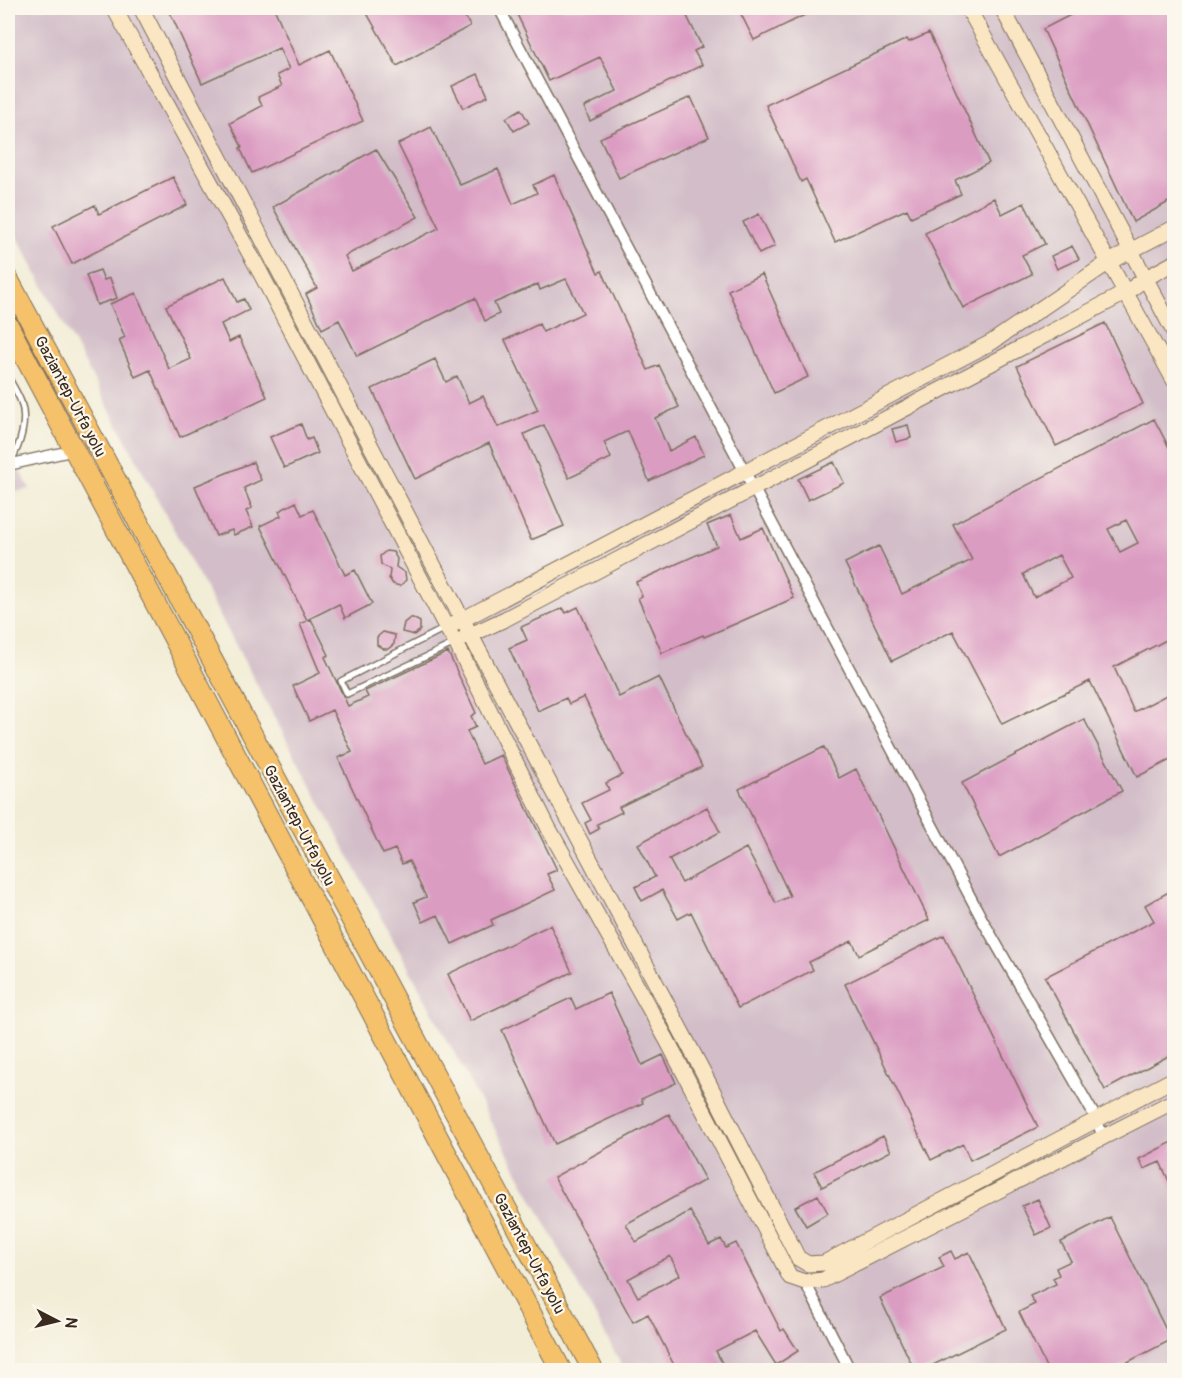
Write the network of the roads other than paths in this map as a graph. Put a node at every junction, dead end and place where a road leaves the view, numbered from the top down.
1 (114, 8) edge
2 (141, 8) edge
3 (499, 8) edge
4 (968, 8) edge
5 (1002, 8) edge
6 (1174, 228) edge
7 (1132, 249) junction
8 (1109, 262) junction
9 (1174, 263) edge
10 (1146, 278) junction
11 (8, 279) edge
12 (1127, 292) junction
13 (8, 325) edge
14 (1174, 332) edge
15 (8, 376) edge
16 (1174, 380) edge
17 (75, 450) junction
18 (8, 465) edge
19 (744, 472) junction
20 (753, 489) junction
21 (463, 620) junction
22 (446, 627) junction
23 (471, 634) junction
24 (456, 643) junction
25 (1174, 1079) edge
26 (1174, 1101) edge
27 (1097, 1120) junction
28 (1103, 1138) junction
29 (805, 1282) junction
30 (561, 1371) edge
31 (593, 1371) edge
32 (850, 1371) edge

1 - 22 street
2 - 21 street
3 - 19 street
4 - 8 street
5 - 7 street
6 - 7 street
7 - 8 street
7 - 10 street
8 - 12 street
8 - 19 street
9 - 10 street
10 - 12 street
10 - 14 street
11 - 31 highway, Gaziantep-Urfa yolu
12 - 16 street
12 - 20 street
13 - 17 highway, Gaziantep-Urfa yolu
15 - 18 lane
17 - 18 street
17 - 30 highway, Gaziantep-Urfa yolu
19 - 20 street
19 - 21 street
20 - 23 street
20 - 27 street
21 - 22 street
21 - 23 street
22 - 24 street
22 - 24 lane
23 - 24 street
23 - 27 street
24 - 29 street
25 - 27 street
26 - 28 street
27 - 28 street
28 - 29 street
29 - 32 street

